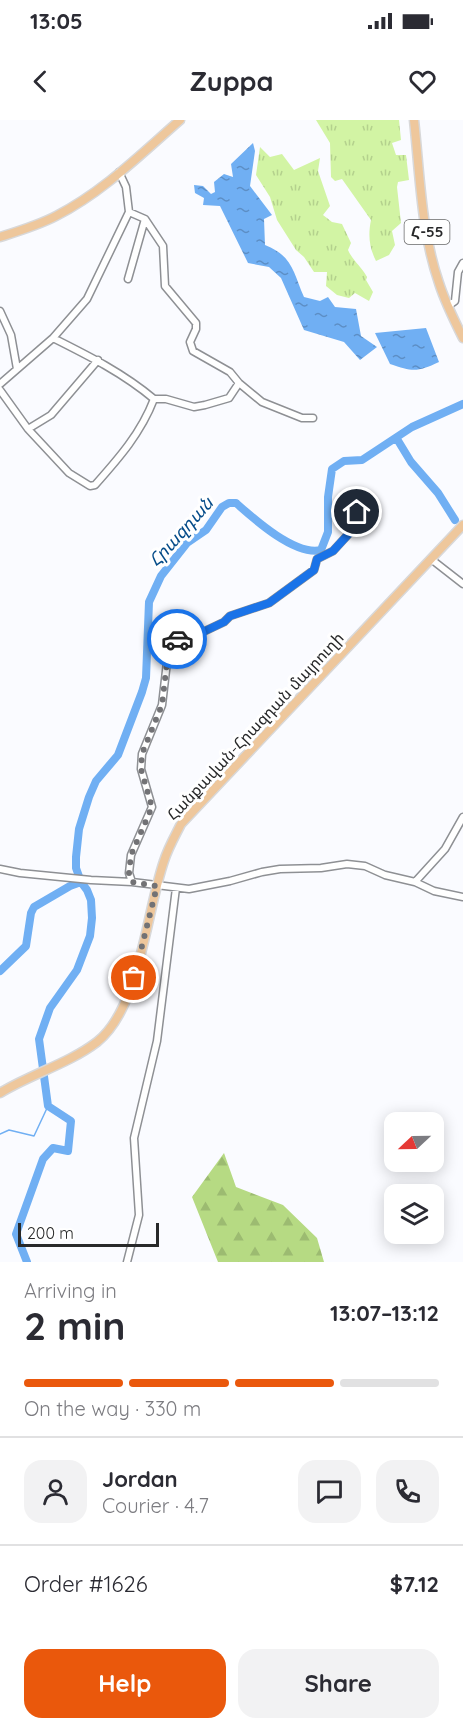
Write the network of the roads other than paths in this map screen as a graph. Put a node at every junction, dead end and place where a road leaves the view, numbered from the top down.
1 (180, 120) edge
2 (414, 120) edge
3 (119, 172) junction
4 (129, 212) junction
5 (145, 219) junction
6 (0, 237) edge
7 (463, 263) edge
8 (128, 279) dead end
9 (448, 306) junction
10 (0, 311) edge
11 (53, 338) junction
12 (463, 338) edge
13 (98, 360) junction
14 (16, 369) junction
15 (239, 383) junction
16 (0, 384) edge
17 (0, 390) edge
18 (154, 399) junction
19 (313, 418) dead end
20 (28, 429) junction
21 (369, 502) dead end
22 (463, 525) edge
23 (431, 559) junction
24 (463, 584) edge
25 (463, 817) edge
26 (0, 869) edge
27 (132, 882) junction
28 (415, 882) junction
29 (157, 886) junction
30 (176, 888) junction
31 (463, 897) edge
32 (0, 1093) edge
33 (128, 1262) edge

1 - 3 main road
2 - 9 main road, Հ-55
3 - 4 street
3 - 6 main road
4 - 5 street
4 - 11 street
5 - 8 street
5 - 15 street
7 - 9 street
9 - 12 main road, Հ-55
10 - 14 street
11 - 13 street
11 - 14 street
13 - 18 street
13 - 20 street
14 - 16 street
15 - 18 street
15 - 19 street
17 - 20 street
18 - 20 street
21 - 27 street
22 - 23 main road, Հանքավան-Հրազդան մայրուղի
23 - 24 street
23 - 29 main road, Հանքավան-Հրազդան մայրուղի
25 - 28 street
26 - 27 street
27 - 29 street
28 - 30 street
28 - 31 street
29 - 30 street
29 - 32 main road, Հանքավան-Հրազդան մայրուղի
30 - 33 street

